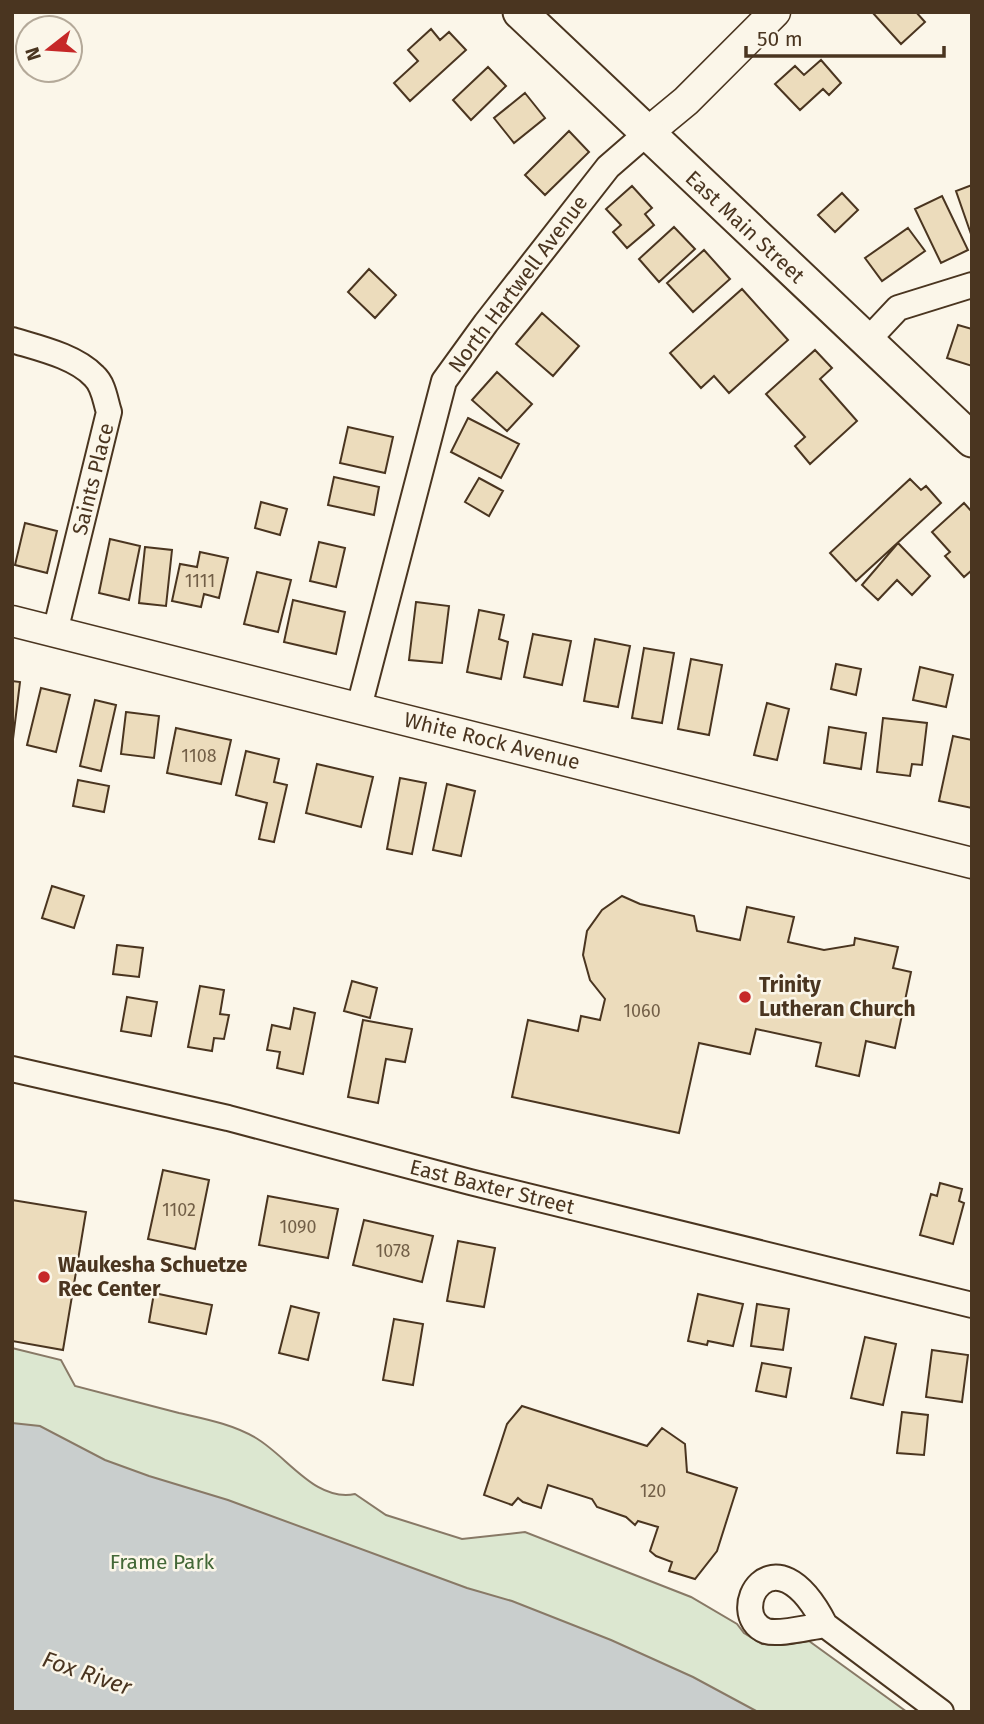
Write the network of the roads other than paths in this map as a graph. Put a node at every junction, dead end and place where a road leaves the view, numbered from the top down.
1 (520, 12) edge
2 (775, 12) edge
3 (646, 134) junction
4 (972, 285) edge
5 (12, 340) edge
6 (867, 341) junction
7 (972, 440) edge
8 (12, 621) edge
9 (55, 632) junction
10 (359, 707) junction
11 (972, 863) edge
12 (12, 1069) edge
13 (972, 1305) edge
14 (825, 1625) dead end
15 (941, 1712) edge

1 - 3 main road, East Main Street
2 - 3 street, North Hartwell Avenue
3 - 6 main road, East Main Street
3 - 10 street, North Hartwell Avenue
4 - 6 street
5 - 9 street, Saints Place
6 - 7 main road, East Main Street
8 - 9 street, White Rock Avenue
9 - 10 street, White Rock Avenue
10 - 11 street, White Rock Avenue
12 - 13 street, East Baxter Street
14 - 15 street

